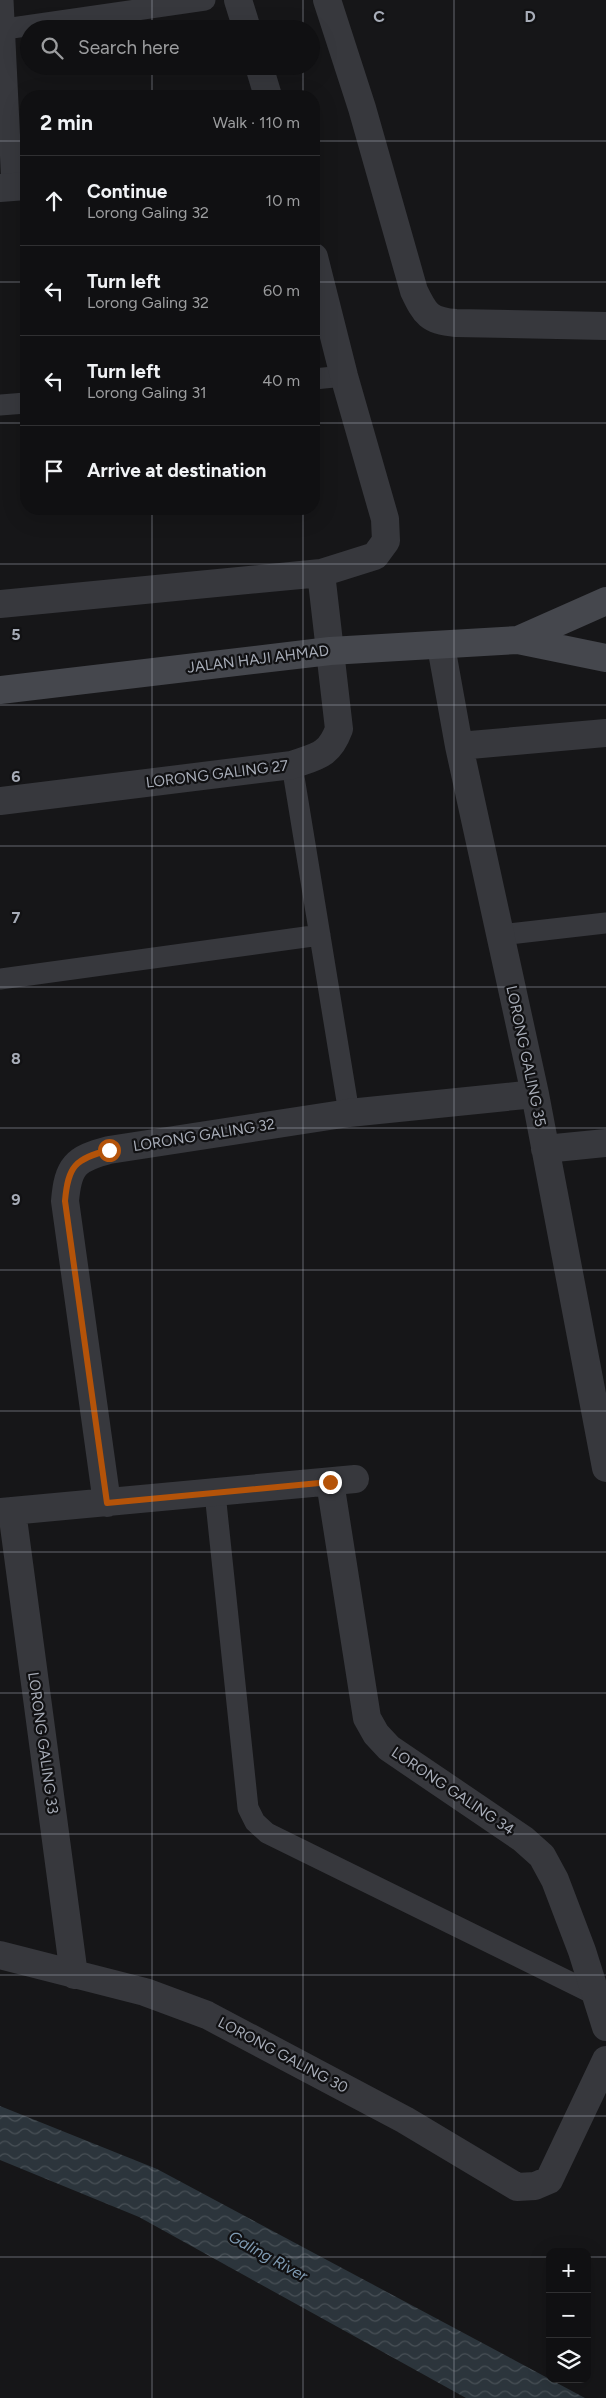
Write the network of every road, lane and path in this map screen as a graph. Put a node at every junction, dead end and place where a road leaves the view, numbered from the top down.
1 (4, 0) edge
2 (205, 0) edge
3 (238, 0) edge
4 (327, 0) edge
5 (67, 20) edge
6 (244, 20) edge
7 (20, 27) edge
8 (5, 29) junction
9 (262, 75) edge
10 (266, 90) edge
11 (13, 187) edge
12 (320, 281) edge
13 (606, 326) edge
14 (344, 376) junction
15 (320, 378) edge
16 (20, 403) edge
17 (0, 405) edge
18 (321, 573) junction
19 (606, 600) edge
20 (0, 604) edge
21 (518, 640) junction
22 (441, 646) junction
23 (330, 650) junction
24 (606, 658) edge
25 (0, 690) edge
26 (606, 733) edge
27 (459, 746) junction
28 (292, 765) junction
29 (0, 801) edge
30 (606, 923) edge
31 (320, 935) junction
32 (500, 935) junction
33 (0, 979) edge
34 (535, 1094) junction
35 (349, 1113) junction
36 (606, 1144) edge
37 (545, 1149) junction
38 (606, 1468) edge
39 (216, 1493) junction
40 (107, 1503) junction
41 (6, 1512) edge
42 (0, 1955) edge
43 (74, 1975) junction
44 (596, 1995) junction
45 (606, 2026) edge
46 (606, 2060) edge

1 - 8 lane
2 - 5 lane
3 - 6 street
4 - 13 street
7 - 8 lane
8 - 11 lane
9 - 10 street
12 - 14 street
14 - 15 lane
14 - 18 street
16 - 17 lane
18 - 20 street
18 - 23 street, LORONG GALING 27
19 - 21 street, JALAN HAJI AHMAD
21 - 22 street, JALAN HAJI AHMAD
21 - 24 street, JALAN HAJI AHMAD
22 - 23 street, JALAN HAJI AHMAD
22 - 27 street, LORONG GALING 35
23 - 25 street, JALAN HAJI AHMAD
23 - 28 street, LORONG GALING 27
26 - 27 street
27 - 32 street, LORONG GALING 35
28 - 29 street, LORONG GALING 27
28 - 31 lane
30 - 32 lane
31 - 33 lane
31 - 35 lane
32 - 34 street, LORONG GALING 35
34 - 35 street, LORONG GALING 32
34 - 37 street, LORONG GALING 35
35 - 40 street, LORONG GALING 32
36 - 37 street
37 - 38 street, LORONG GALING 35
39 - 40 street
39 - 44 lane
39 - 44 street, LORONG GALING 34
40 - 41 street
41 - 43 street, LORONG GALING 33
42 - 43 street, LORONG GALING 30
43 - 46 street, LORONG GALING 30
44 - 45 street, LORONG GALING 34

